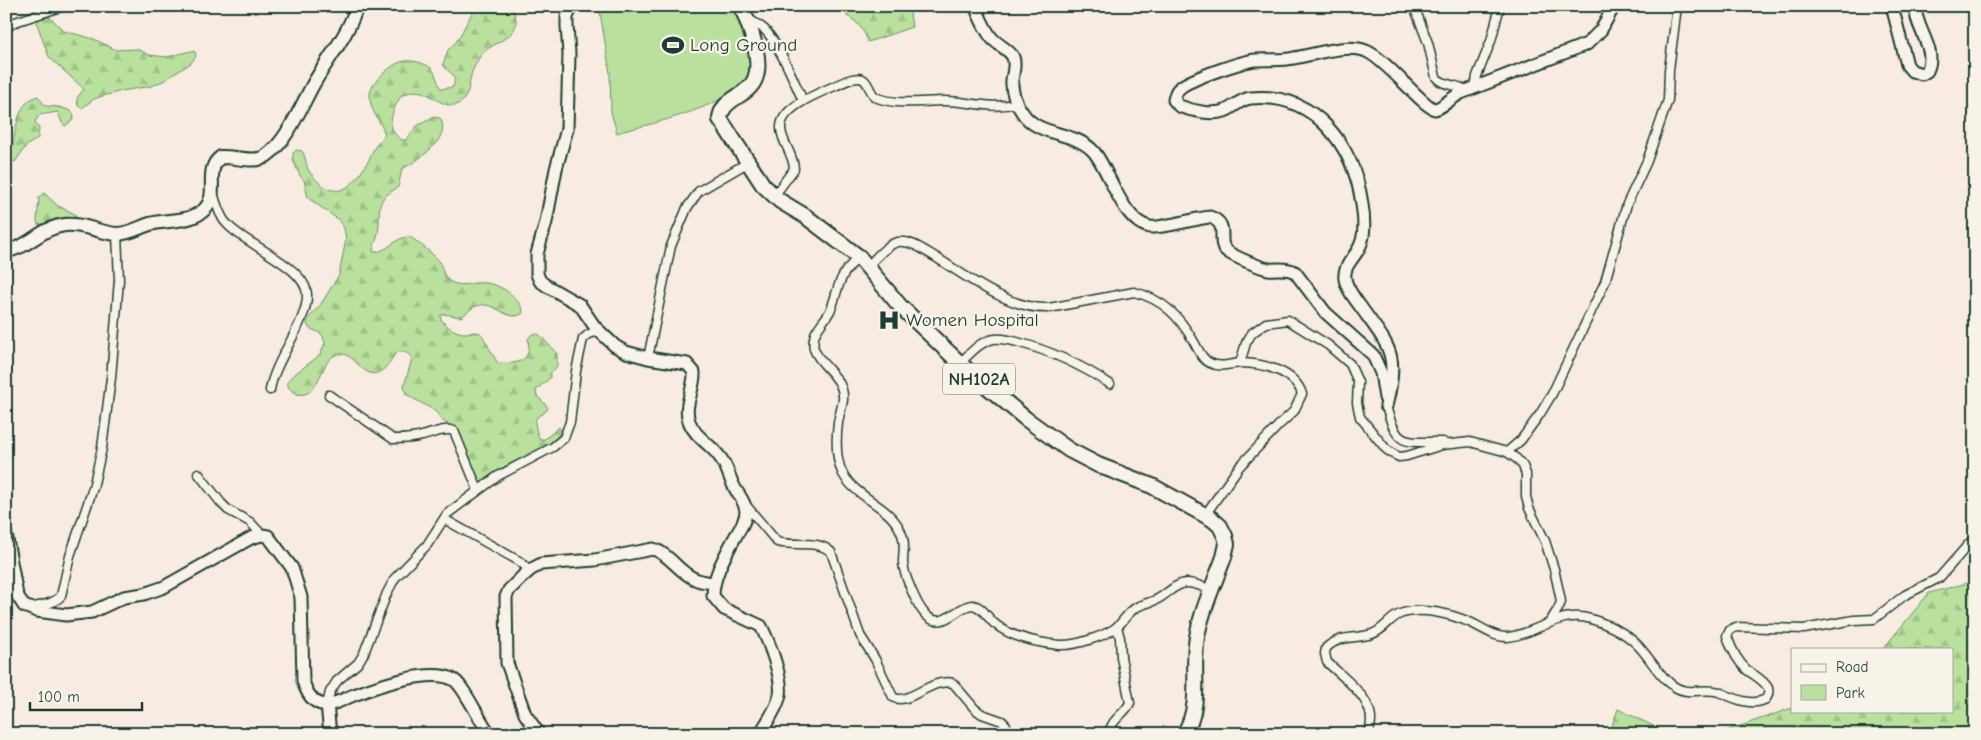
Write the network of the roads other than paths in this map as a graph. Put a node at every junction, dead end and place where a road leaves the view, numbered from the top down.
1 (64, 6) edge
2 (357, 6) edge
3 (572, 6) edge
4 (975, 6) edge
5 (1414, 6) edge
6 (1500, 6) edge
7 (1614, 6) edge
8 (1677, 6) edge
9 (1892, 6) edge
10 (1915, 6) edge
11 (743, 12) edge
12 (6, 28) edge
13 (1471, 89) junction
14 (803, 101) junction
15 (1017, 103) junction
16 (747, 163) junction
17 (213, 192) junction
18 (774, 196) junction
19 (117, 234) junction
20 (6, 251) edge
21 (864, 261) junction
22 (600, 331) junction
23 (648, 358) junction
24 (960, 363) junction
25 (1240, 364) junction
26 (1110, 384) dead end
27 (270, 390) dead end
28 (329, 394) dead end
29 (1386, 406) junction
30 (1470, 442) junction
31 (1508, 452) junction
32 (198, 473) dead end
33 (478, 490) junction
34 (744, 503) junction
35 (1205, 515) junction
36 (444, 518) junction
37 (6, 534) edge
38 (262, 535) junction
39 (1975, 537) edge
40 (530, 570) junction
41 (714, 583) junction
42 (1213, 590) junction
43 (28, 608) junction
44 (1550, 622) junction
45 (1116, 627) junction
46 (327, 704) junction
47 (330, 734) edge
48 (490, 734) edge
49 (539, 734) edge
50 (760, 734) edge
51 (1006, 734) edge
52 (1109, 734) edge
53 (1184, 734) edge
54 (1368, 734) edge

1 - 12 street
2 - 17 main road
3 - 22 street
4 - 15 street
5 - 13 street
6 - 13 street
7 - 13 street
8 - 31 street
9 - 10 street
11 - 14 street
11 - 16 highway, NH102A
13 - 29 street
14 - 15 street
14 - 18 street
15 - 29 street
16 - 18 highway, NH102A
16 - 23 street
17 - 19 main road
17 - 27 street
18 - 21 highway, NH102A
19 - 20 main road
19 - 43 street
21 - 24 highway, NH102A
21 - 25 street
21 - 45 street
22 - 23 street
22 - 33 street
23 - 34 street
24 - 26 street
24 - 35 highway, NH102A
25 - 30 street
25 - 35 street
28 - 33 street
29 - 30 street
30 - 31 street
31 - 44 street
32 - 38 street
33 - 36 street
34 - 41 street
34 - 51 street
35 - 42 highway, NH102A
36 - 40 street
36 - 46 street
37 - 43 street
38 - 43 street
38 - 46 street
39 - 44 street
40 - 41 street
40 - 49 street
41 - 50 street
42 - 45 street
42 - 53 highway, NH102A
44 - 54 street
45 - 52 street
46 - 47 street
46 - 48 street

